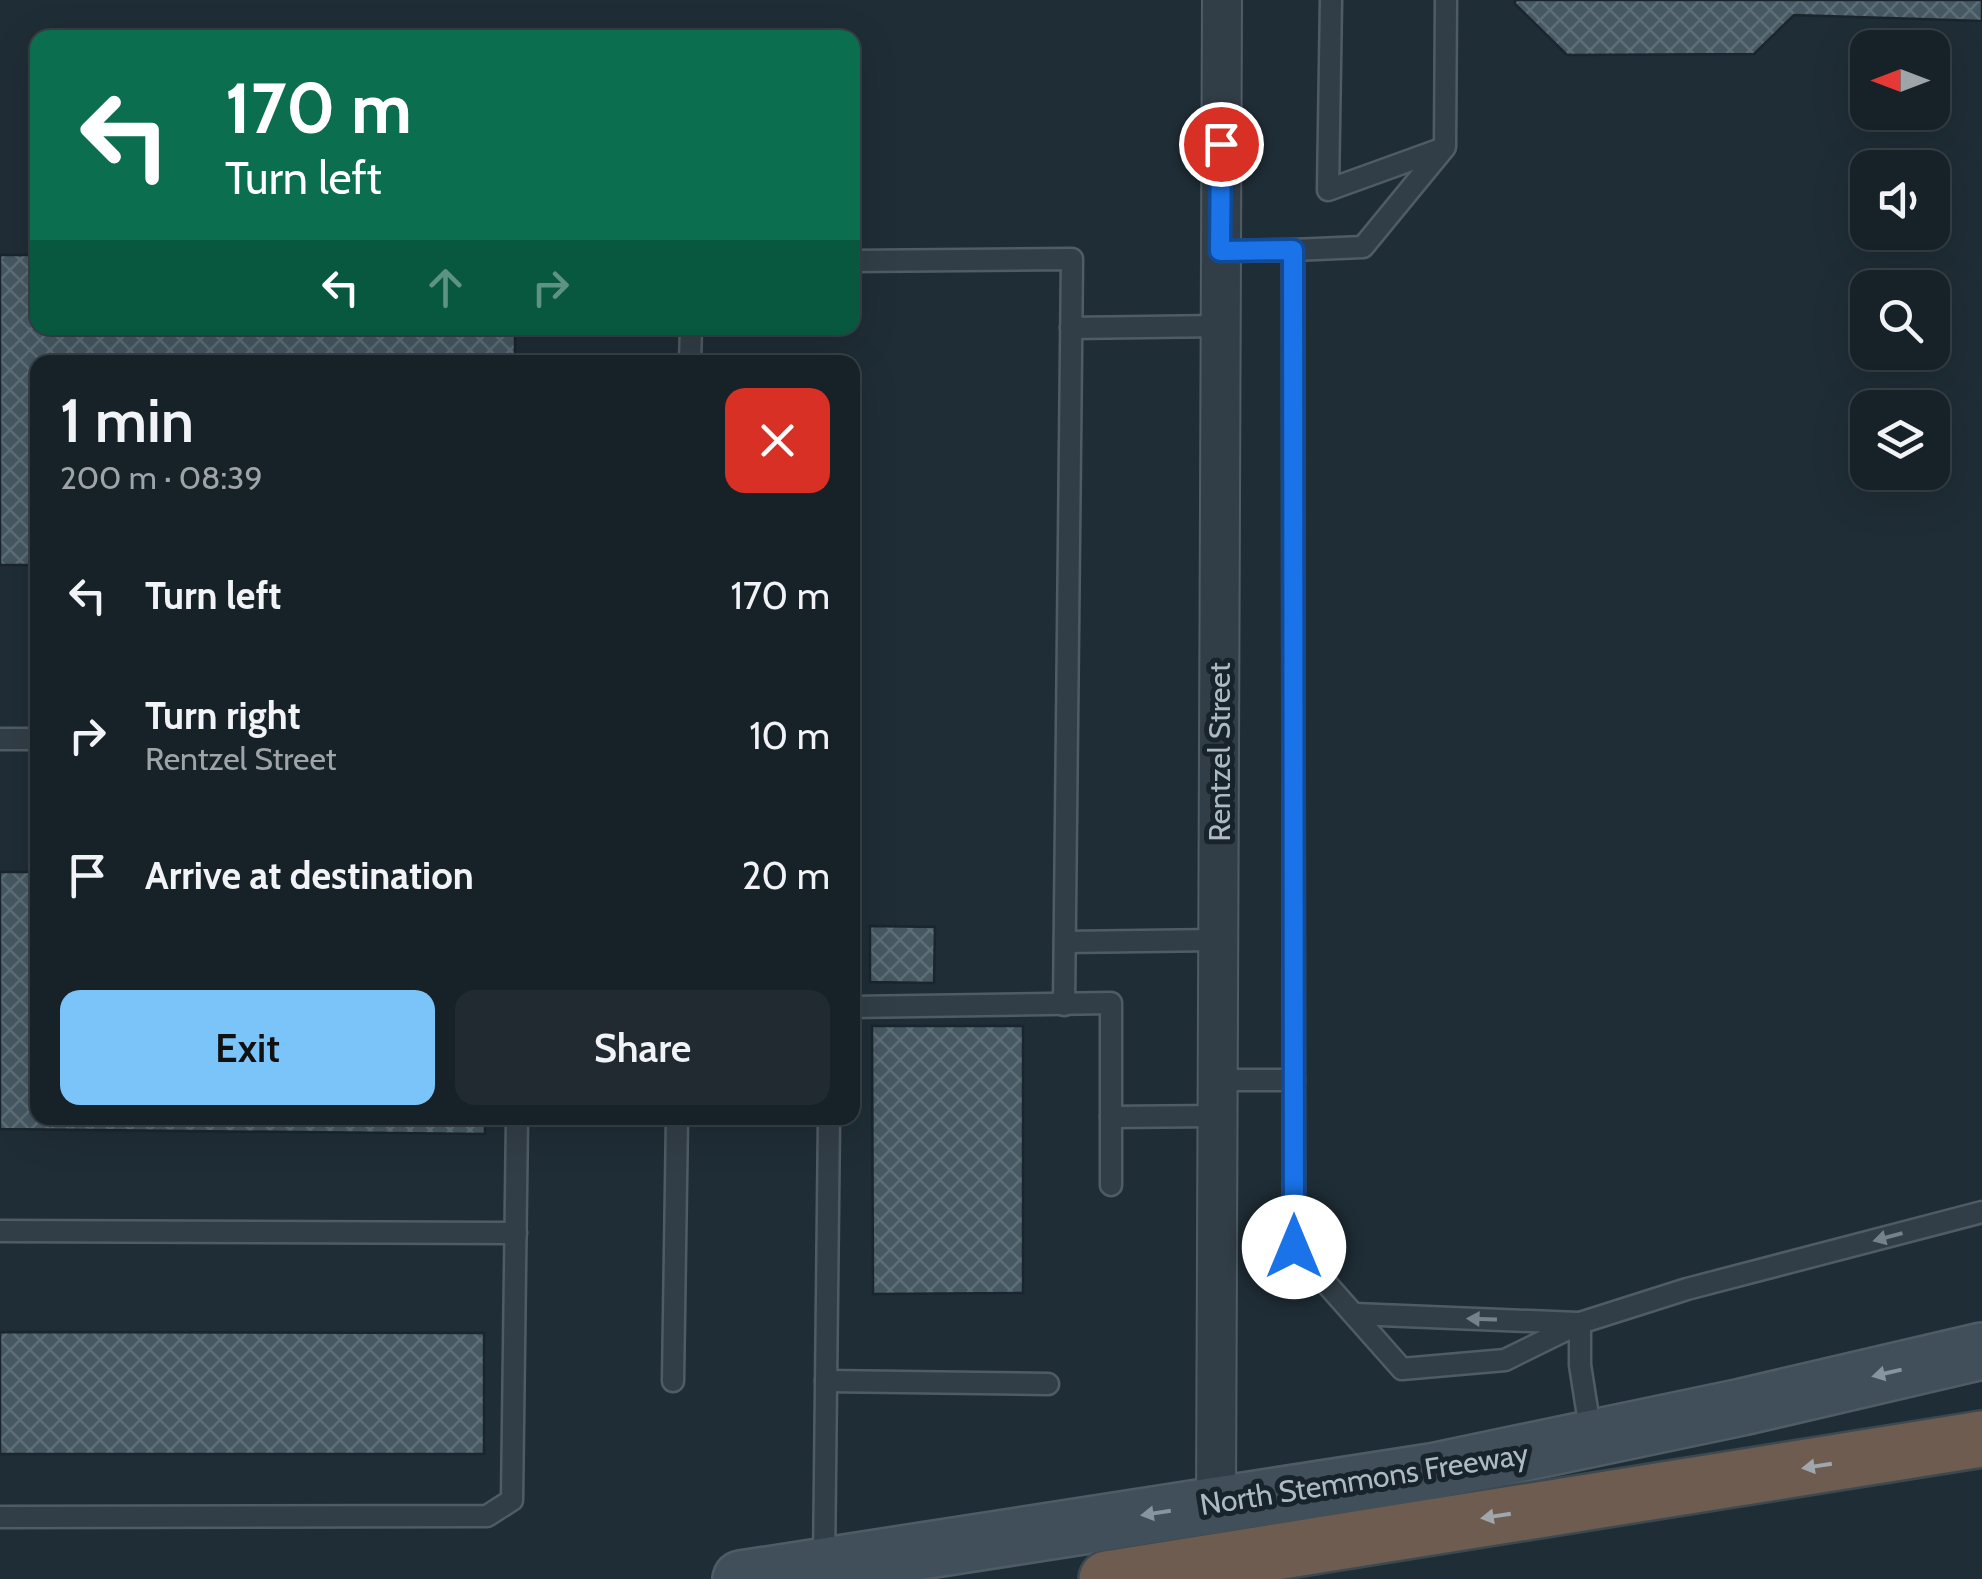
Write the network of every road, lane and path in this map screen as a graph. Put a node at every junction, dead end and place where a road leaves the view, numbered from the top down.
1 (1222, 0) edge
2 (1331, 0) edge
3 (1446, 0) edge
4 (1445, 148) junction
5 (1293, 250) junction
6 (1220, 251) junction
7 (860, 261) edge
8 (1220, 326) junction
9 (1071, 328) junction
10 (0, 739) edge
11 (30, 739) edge
12 (1218, 940) junction
13 (1065, 942) junction
14 (1064, 1005) junction
15 (860, 1007) edge
16 (1294, 1080) junction
17 (1217, 1098) junction
18 (1110, 1117) junction
19 (517, 1125) edge
20 (677, 1125) edge
21 (828, 1125) edge
22 (1110, 1185) dead end
23 (1982, 1212) edge
24 (0, 1232) edge
25 (516, 1232) junction
26 (1355, 1314) junction
27 (1580, 1323) junction
28 (1982, 1351) edge
29 (826, 1381) junction
30 (673, 1382) dead end
31 (1048, 1384) dead end
32 (1591, 1439) junction
33 (1982, 1439) edge
34 (1216, 1504) junction
35 (0, 1517) edge
36 (824, 1566) junction
37 (740, 1579) edge
38 (1106, 1579) edge

1 - 6 street, Rentzel Street
2 - 4 lane
3 - 4 lane
4 - 5 lane
5 - 6 lane
5 - 16 lane
6 - 8 street, Rentzel Street
7 - 9 lane
8 - 9 lane
8 - 12 street, Rentzel Street
9 - 13 lane
10 - 11 lane
12 - 13 lane
12 - 17 street, Rentzel Street
13 - 14 lane
14 - 15 lane
14 - 18 lane
16 - 17 lane
16 - 26 lane
17 - 18 lane
17 - 34 street, Rentzel Street
18 - 22 lane
19 - 25 lane
20 - 30 lane
21 - 29 lane
23 -> 27 lane
24 - 25 lane
25 - 35 lane
27 -> 26 lane
26 - 27 lane
27 - 32 lane
28 -> 32 main road, North Stemmons Freeway
29 - 31 lane
29 - 36 lane
32 - 34 main road, North Stemmons Freeway
33 -> 38 highway
34 -> 36 main road, North Stemmons Freeway
36 - 37 main road, North Stemmons Freeway

